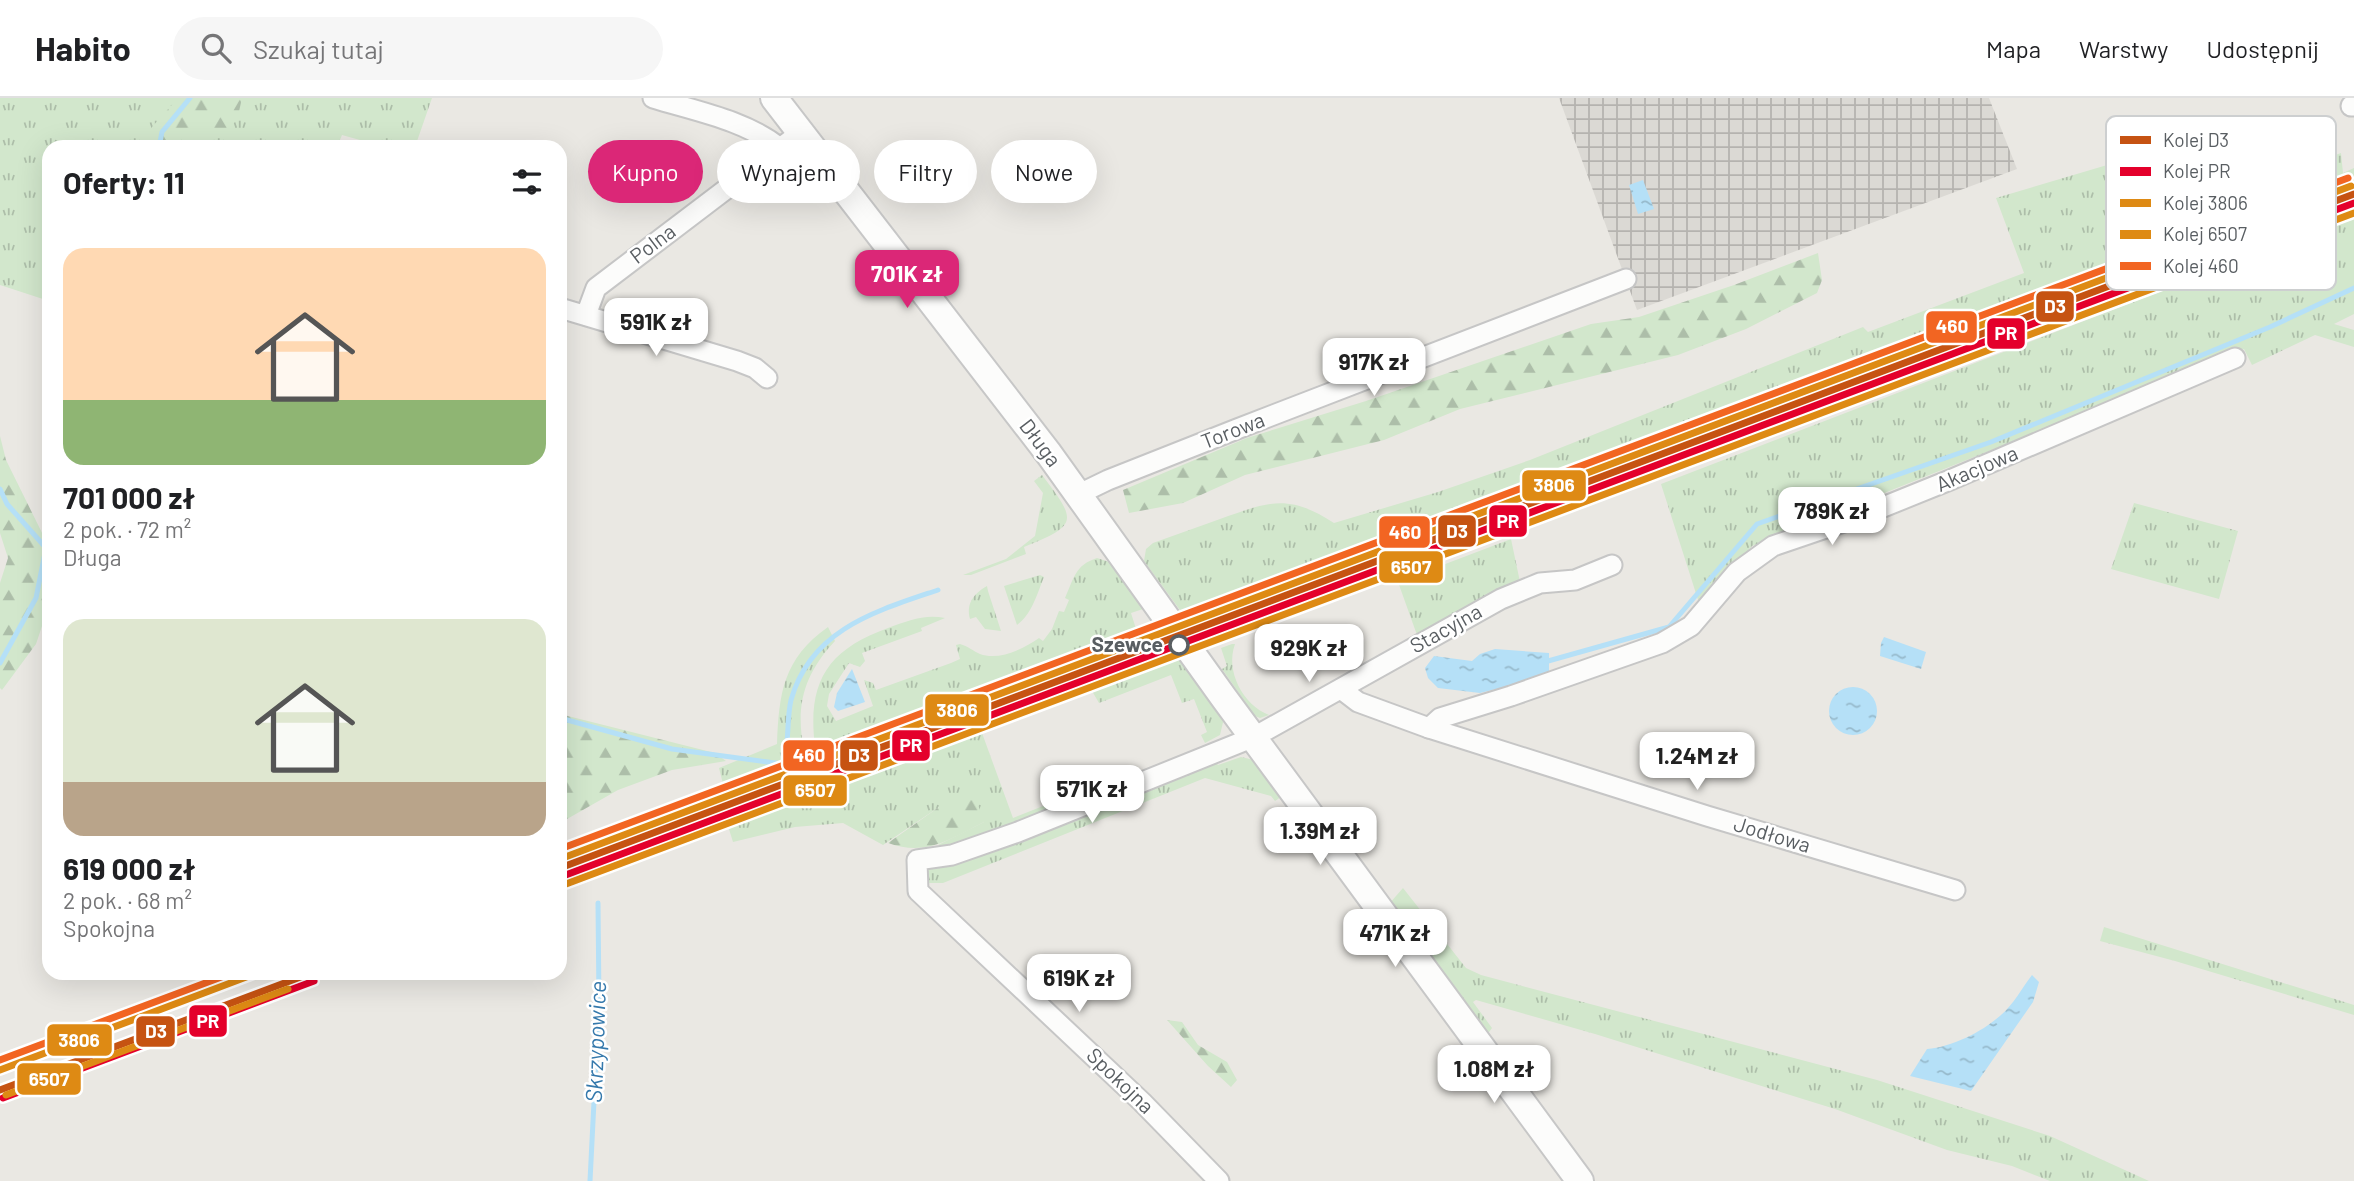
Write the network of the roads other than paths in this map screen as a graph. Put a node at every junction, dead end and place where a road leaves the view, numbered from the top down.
1 (653, 98) edge
2 (774, 98) edge
3 (790, 140) joint
4 (717, 196) edge
5 (842, 203) edge
6 (1626, 279) dead end
7 (567, 310) edge
8 (586, 316) junction
9 (2235, 358) dead end
10 (767, 378) dead end
11 (1077, 495) junction
12 (1612, 565) dead end
13 (1341, 688) junction
14 (1429, 728) junction
15 (1254, 737) junction
16 (918, 860) joint
17 (1955, 890) dead end
18 (1219, 1181) edge
19 (1580, 1181) edge

1 - 3 street
2 - 3 street, Długa
4 - 8 street, Polna
5 - 11 street, Długa
6 - 11 street, Torowa
7 - 8 street
8 - 10 street
9 - 14 street, Akacjowa
11 - 15 street, Długa
12 - 13 street, Stacyjna
13 - 14 street, Jodłowa
13 - 15 street, Stacyjna
14 - 17 street, Jodłowa
15 - 16 street, Stacyjna
15 - 19 street, Długa
16 - 18 street, Spokojna

